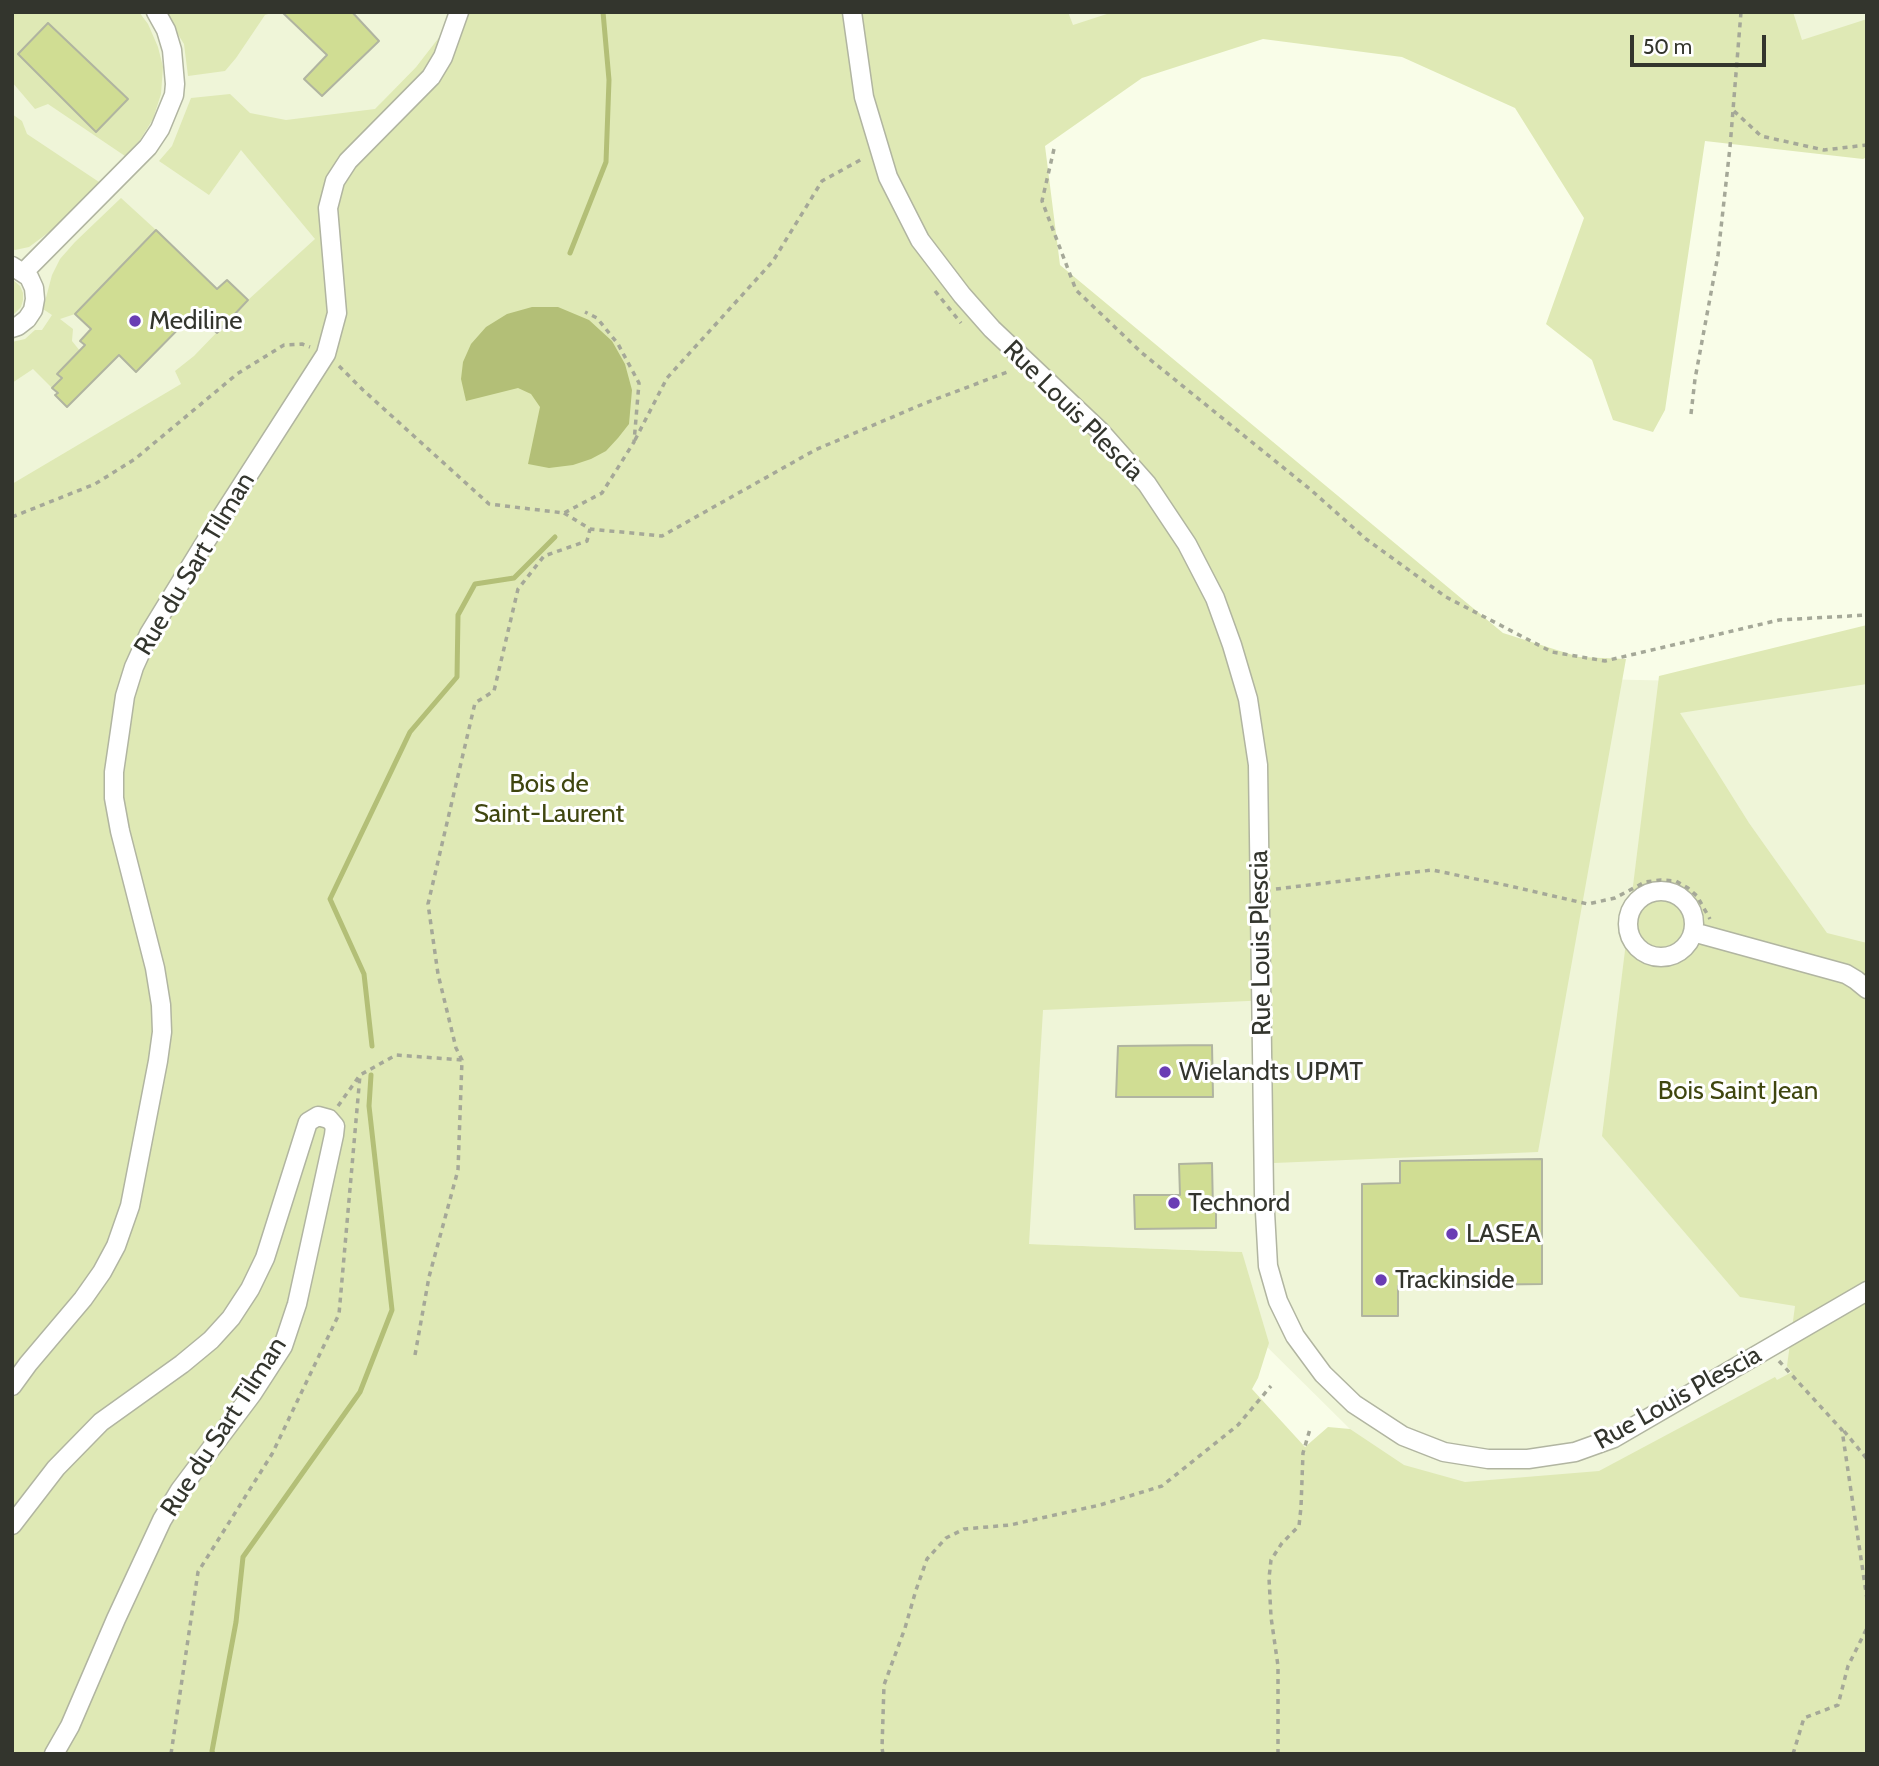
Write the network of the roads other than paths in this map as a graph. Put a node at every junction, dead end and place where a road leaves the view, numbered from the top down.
1 (156, 12) edge
2 (459, 12) edge
3 (852, 12) edge
4 (18, 269) edge
5 (12, 328) edge
6 (1693, 932) dead end
7 (1867, 989) edge
8 (1867, 1291) edge
9 (12, 1387) edge
10 (12, 1525) edge
11 (54, 1754) edge

1 - 4 street
2 - 9 street, Rue du Sart Tilman
3 - 8 street, Rue Louis Plescia
4 - 5 street
6 - 7 street
10 - 11 street, Rue du Sart Tilman

